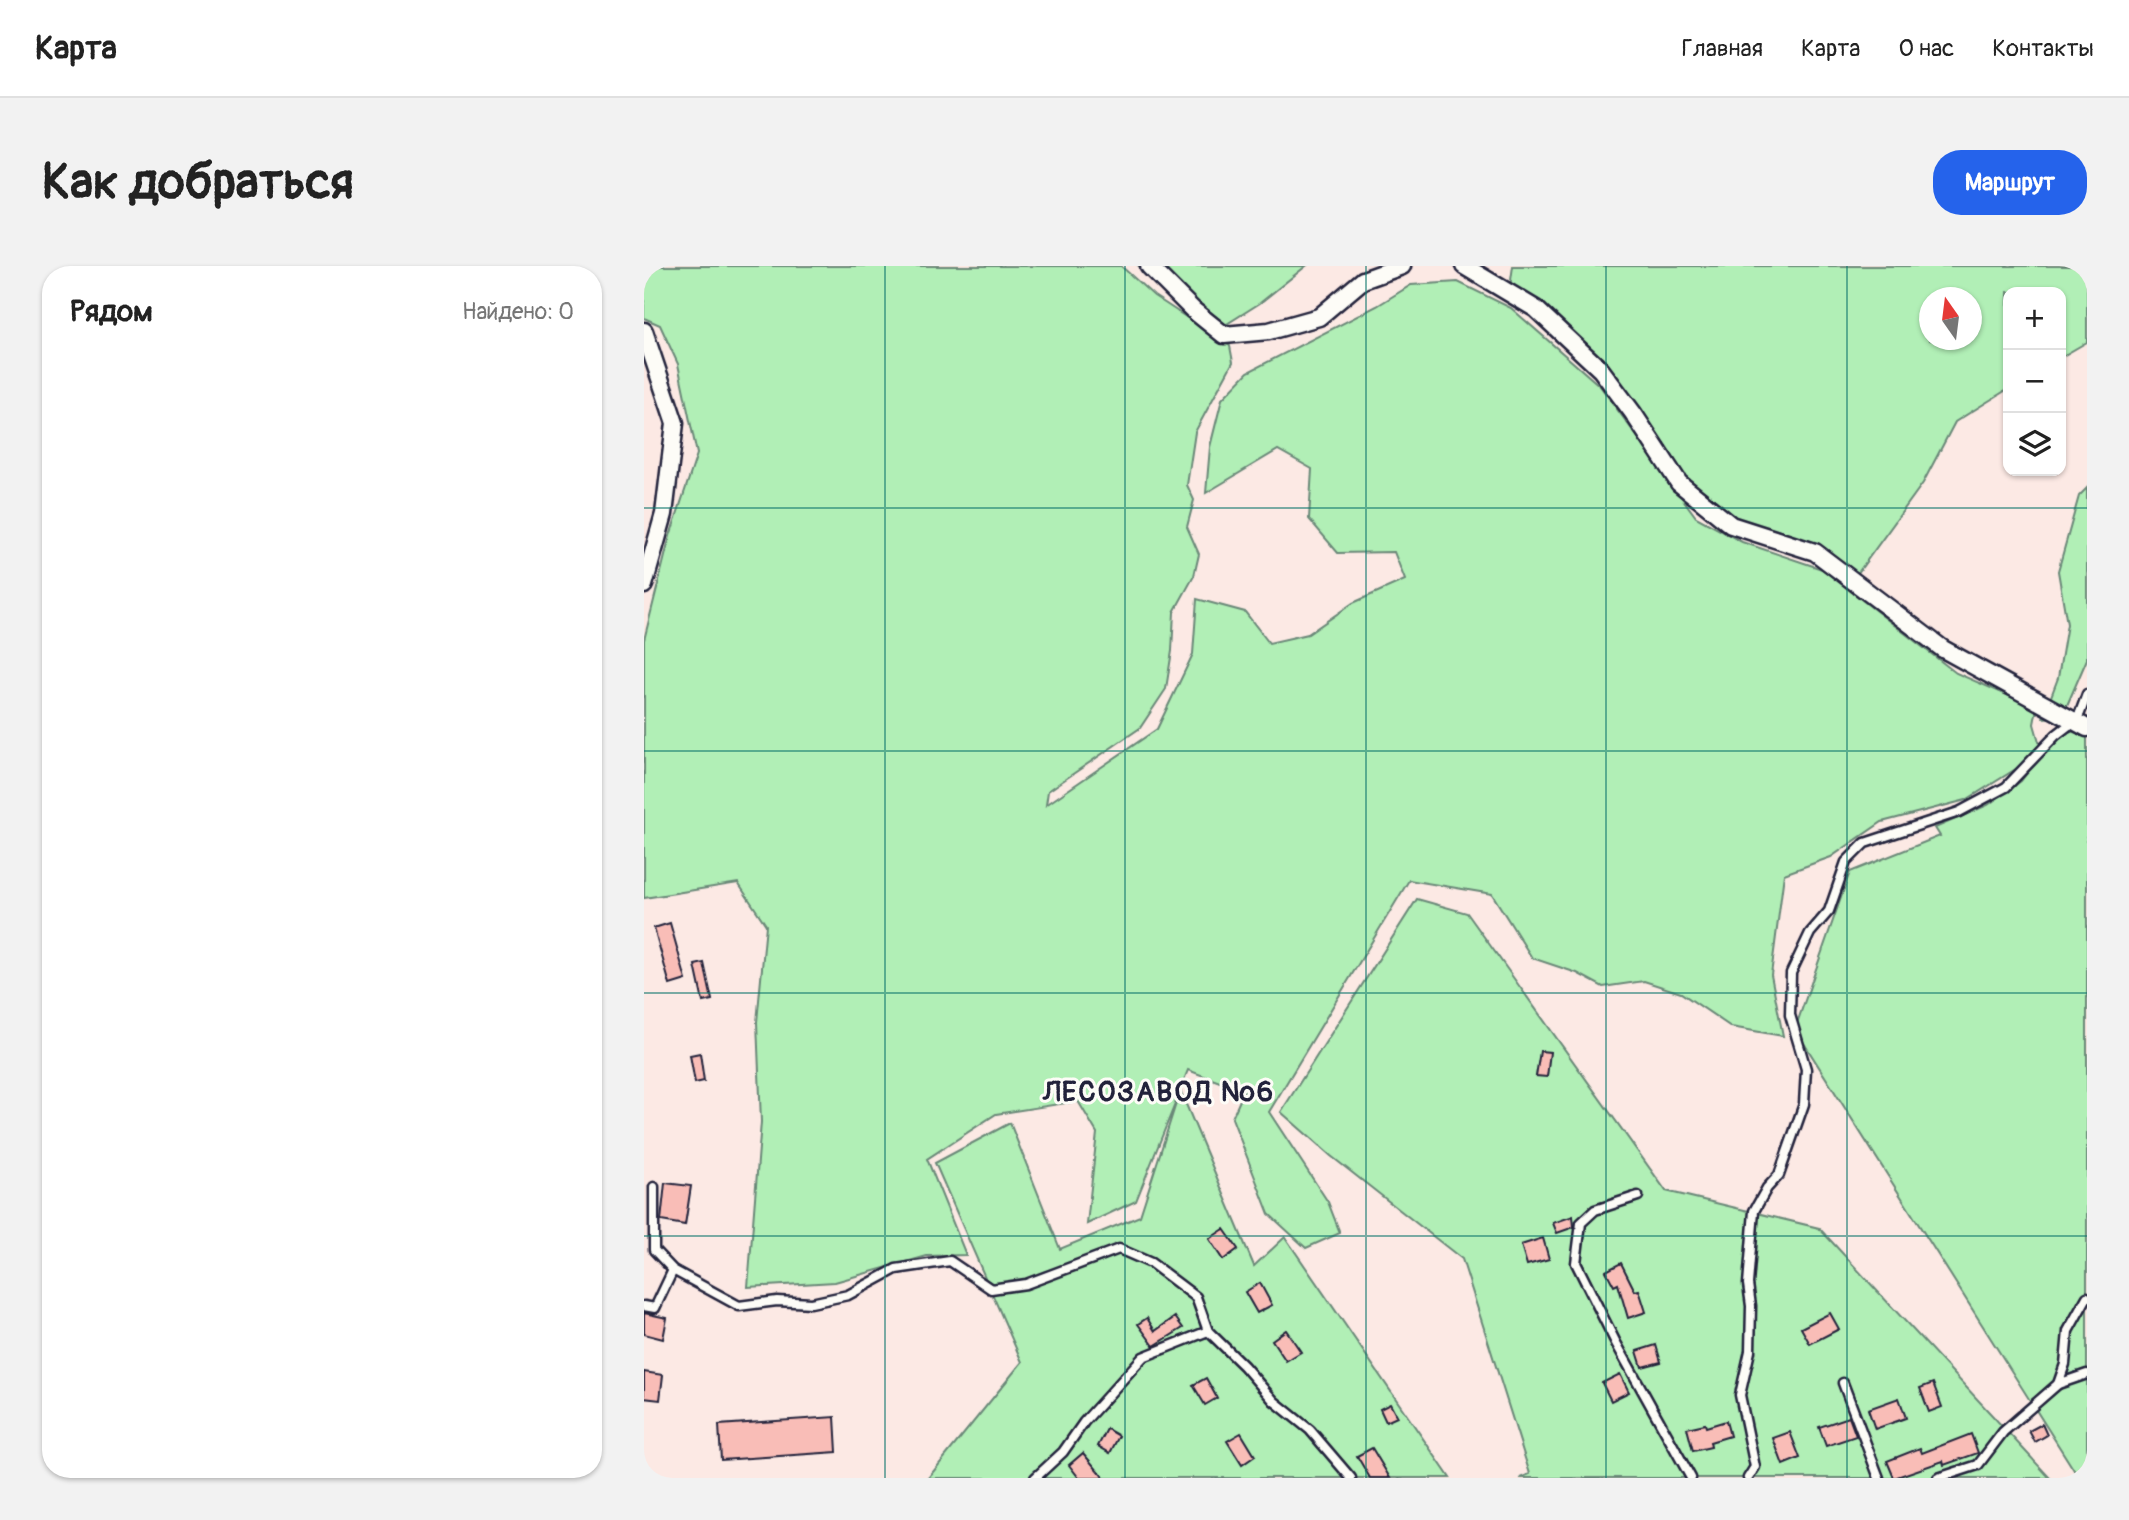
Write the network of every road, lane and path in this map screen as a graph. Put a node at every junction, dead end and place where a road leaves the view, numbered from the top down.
1 (1149, 266) edge
2 (1402, 266) edge
3 (1464, 266) edge
4 (644, 331) edge
5 (644, 585) edge
6 (2087, 694) edge
7 (2080, 725) edge
8 (654, 1186) dead end
9 (1638, 1196) dead end
10 (673, 1270) junction
11 (2087, 1297) edge
12 (644, 1306) edge
13 (1208, 1331) junction
14 (2087, 1374) edge
15 (1843, 1383) dead end
16 (2058, 1384) junction
17 (1035, 1478) edge
18 (1351, 1478) edge
19 (1691, 1478) edge
20 (1748, 1478) edge
21 (1878, 1478) edge
22 (1938, 1478) edge

1 - 2 street
3 - 7 street
4 - 5 street
6 - 7 lane
7 - 20 lane
8 - 10 lane
9 - 19 lane
10 - 12 lane
10 - 13 lane
11 - 16 lane
13 - 17 lane
13 - 18 lane
14 - 16 lane
15 - 21 lane
16 - 22 lane

